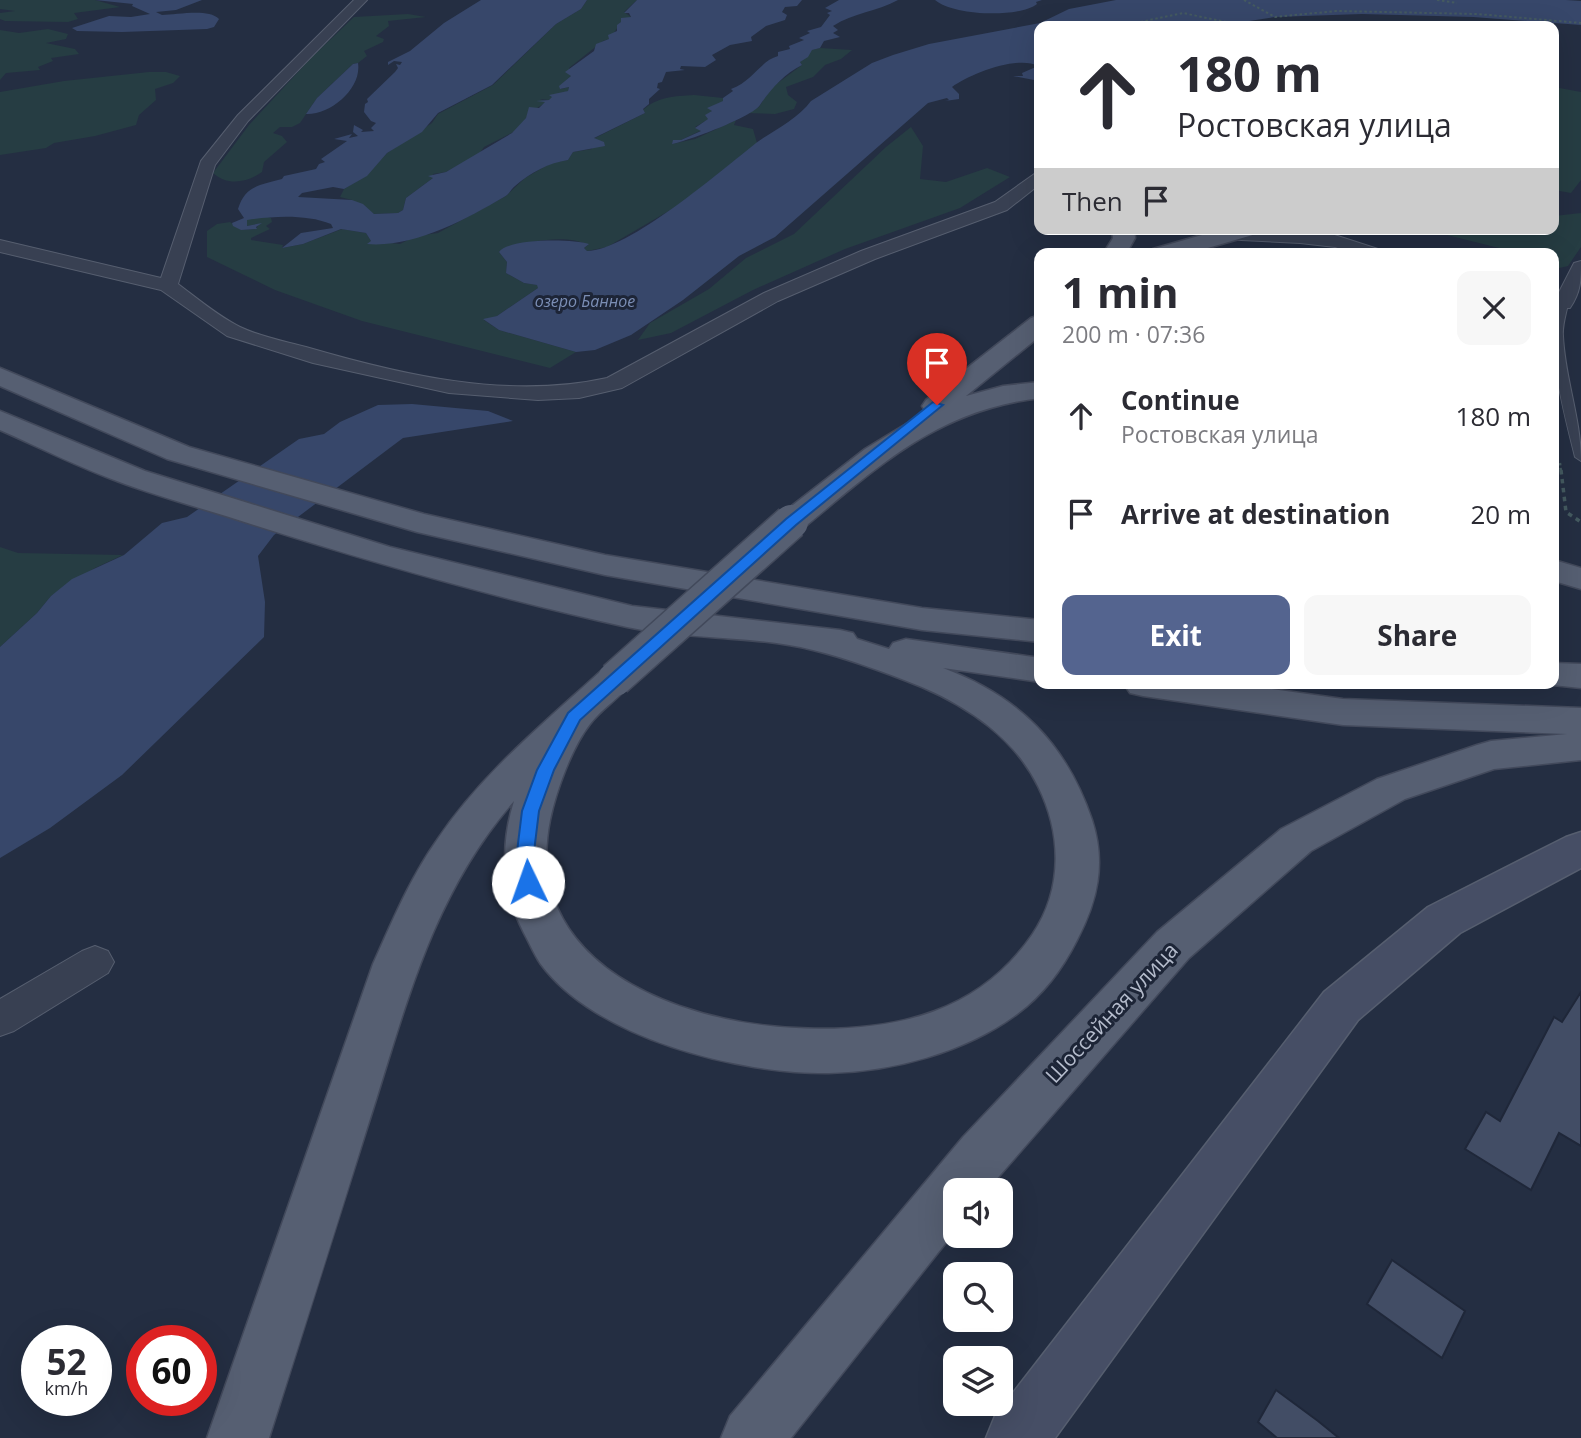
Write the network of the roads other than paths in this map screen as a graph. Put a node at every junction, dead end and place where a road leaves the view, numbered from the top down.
1 (361, 0) edge
2 (1034, 180) edge
3 (1221, 235) edge
4 (1266, 235) edge
5 (1318, 235) edge
6 (1335, 242) junction
7 (1161, 243) edge
8 (0, 246) edge
9 (1354, 248) edge
10 (1581, 267) edge
11 (168, 286) junction
12 (1559, 300) edge
13 (1034, 328) edge
14 (1559, 348) edge
15 (0, 376) edge
16 (1034, 391) edge
17 (0, 420) edge
18 (897, 438) junction
19 (1581, 457) edge
20 (1559, 572) edge
21 (1581, 579) edge
22 (1034, 630) edge
23 (814, 638) junction
24 (1034, 669) edge
25 (1559, 675) edge
26 (1581, 676) edge
27 (1179, 689) edge
28 (574, 717) junction
29 (1581, 722) edge
30 (1581, 746) edge
31 (1581, 848) edge
32 (95, 962) dead end
33 (0, 1019) edge
34 (238, 1438) edge
35 (752, 1438) edge
36 (1017, 1438) edge

1 - 11 street
2 - 11 street
3 - 7 main road
4 - 6 street
5 - 6 street
6 - 9 street
8 - 11 street
10 - 12 street
13 - 18 main road
14 - 19 lane
15 - 22 main road
16 - 18 main road
17 - 23 main road
18 - 28 main road, bridge
20 - 21 main road
23 - 24 main road
23 - 28 main road
25 - 26 main road
27 - 29 main road
28 - 34 main road
30 - 35 main road, Шоссейная улица
31 - 36 street
32 - 33 street

